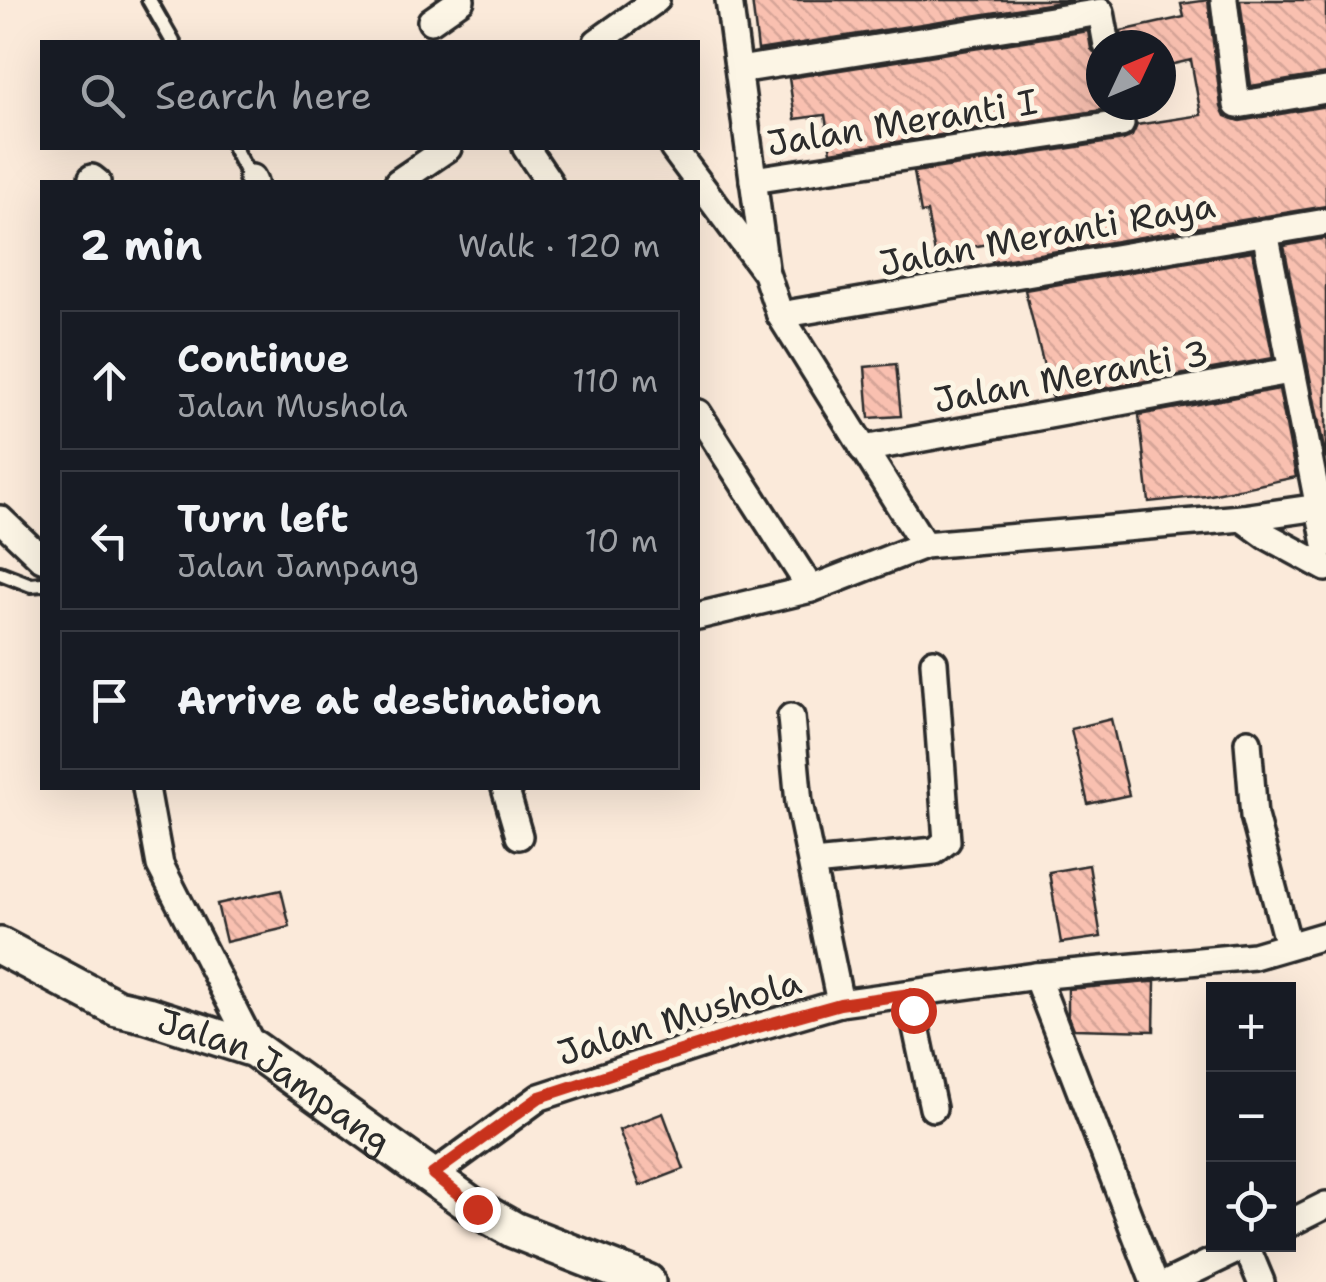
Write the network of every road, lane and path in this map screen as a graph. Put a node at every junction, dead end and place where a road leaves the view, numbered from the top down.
1 (149, 0) edge
2 (460, 0) edge
3 (656, 0) edge
4 (729, 0) edge
5 (1224, 0) edge
6 (431, 21) dead end
7 (1104, 30) edge
8 (172, 40) edge
9 (600, 40) edge
10 (738, 70) junction
11 (1326, 90) edge
12 (1086, 120) edge
13 (235, 150) edge
14 (445, 150) edge
15 (527, 150) edge
16 (674, 150) edge
17 (250, 180) edge
18 (401, 180) edge
19 (547, 180) edge
20 (697, 180) edge
21 (753, 180) junction
22 (700, 184) edge
23 (1326, 222) edge
24 (1265, 232) junction
25 (766, 273) junction
26 (780, 315) junction
27 (1290, 372) junction
28 (700, 416) edge
29 (863, 449) junction
30 (1319, 506) junction
31 (1242, 518) junction
32 (0, 519) edge
33 (1326, 544) edge
34 (924, 546) junction
35 (40, 557) edge
36 (1326, 568) edge
37 (0, 573) edge
38 (40, 584) edge
39 (811, 589) junction
40 (700, 616) edge
41 (934, 662) dead end
42 (791, 717) dead end
43 (1248, 742) dead end
44 (146, 790) edge
45 (507, 790) edge
46 (520, 836) dead end
47 (812, 863) junction
48 (1326, 936) edge
49 (0, 946) edge
50 (1288, 946) junction
51 (1036, 976) junction
52 (910, 994) junction
53 (840, 1004) junction
54 (254, 1049) junction
55 (934, 1108) dead end
56 (433, 1174) junction
57 (1326, 1205) edge
58 (1296, 1220) edge
59 (1232, 1252) edge
60 (1250, 1252) edge
61 (647, 1282) edge
62 (1154, 1282) edge
63 (1170, 1282) edge
64 (1262, 1282) edge

1 - 8 lane
2 - 6 street
3 - 9 street
4 - 10 street
5 - 11 street
7 - 10 street
10 - 21 street
12 - 21 street, Jalan Meranti I
13 - 17 lane
14 - 18 street
15 - 19 street
16 - 20 street
21 - 25 street
22 - 25 street
23 - 24 street, Jalan Meranti Raya
24 - 26 street, Jalan Meranti Raya
24 - 27 street
25 - 26 street
26 - 29 street
27 - 29 street, Jalan Meranti 3
27 - 30 street
28 - 39 street
29 - 34 street
30 - 31 street
30 - 33 street
31 - 34 street
31 - 36 street
32 - 35 street
34 - 39 street
37 - 38 lane
39 - 40 street
41 - 47 street
42 - 47 street
43 - 50 street
44 - 54 street
45 - 46 street
47 - 53 street
48 - 50 street, Jalan Mushola
49 - 54 street, Jalan Jampang
50 - 51 street, Jalan Mushola
51 - 52 street, Jalan Mushola
51 - 62 street
52 - 53 street, Jalan Mushola
52 - 55 street
53 - 56 street, Jalan Mushola
54 - 56 street, Jalan Jampang
56 - 61 street, Jalan Jampang
57 - 58 street
59 - 63 street
60 - 64 street

